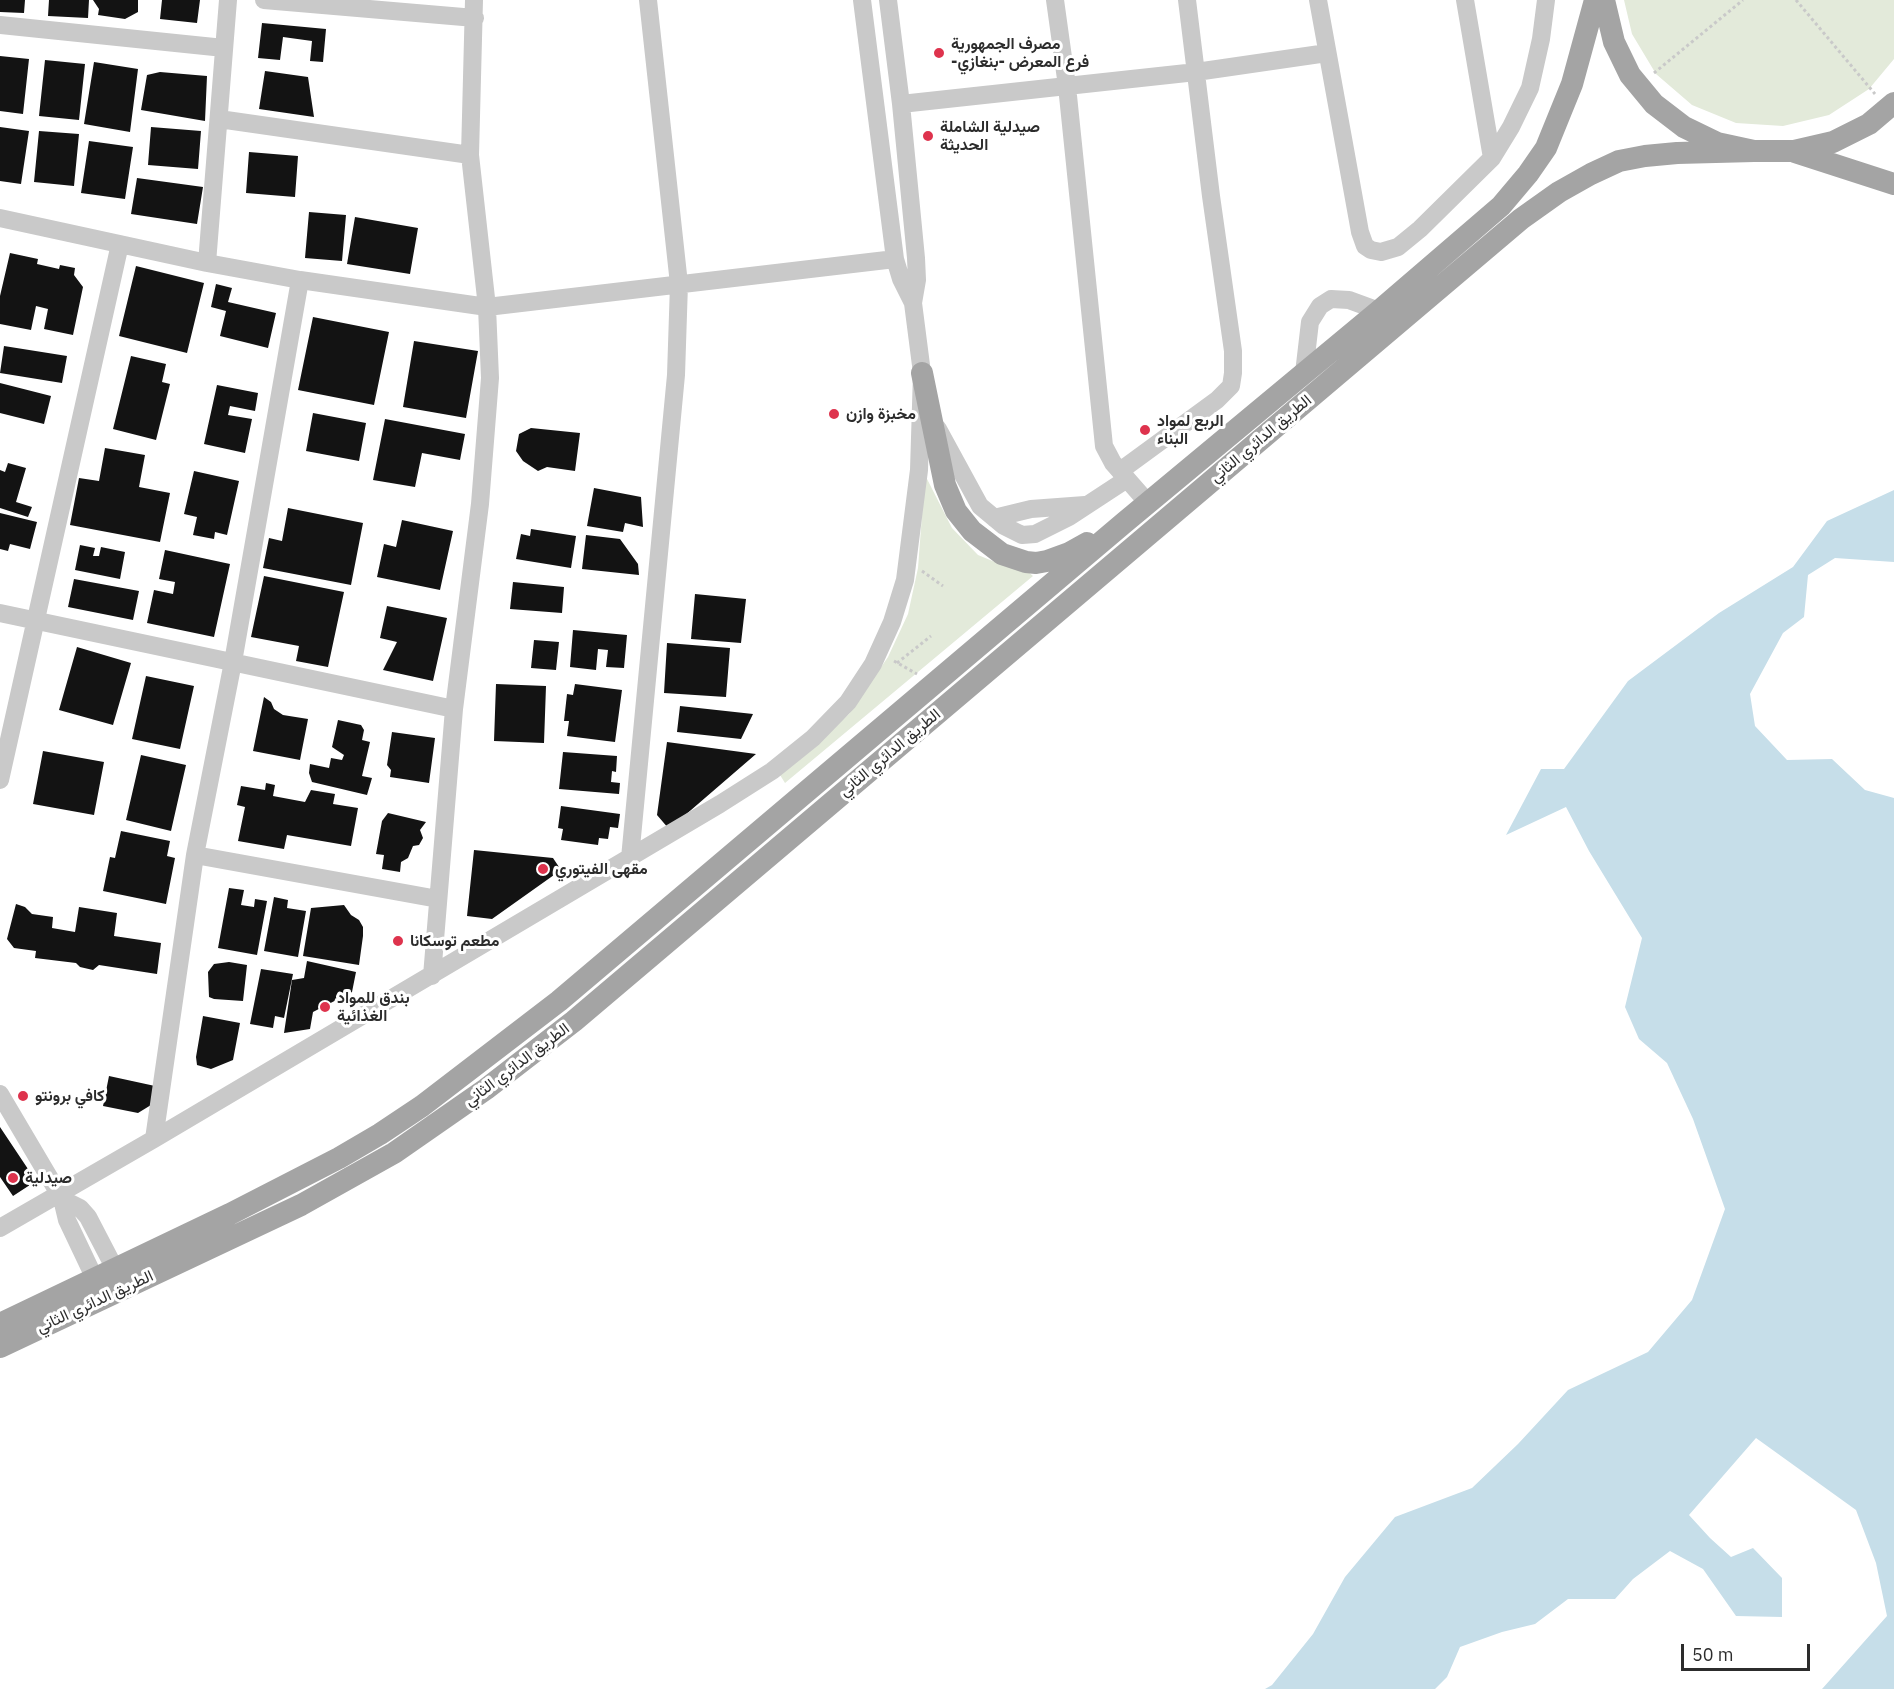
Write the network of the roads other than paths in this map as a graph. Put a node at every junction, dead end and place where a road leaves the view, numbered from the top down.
1 (228, 0) edge
2 (264, 0) edge
3 (648, 0) edge
4 (862, 0) edge
5 (888, 0) edge
6 (1055, 0) edge
7 (1187, 0) edge
8 (1318, 0) edge
9 (1465, 0) edge
10 (1546, 0) edge
11 (1595, 0) edge
12 (1604, 0) edge
13 (474, 9) edge
14 (0, 25) edge
15 (224, 48) junction
16 (1327, 53) junction
17 (1196, 72) junction
18 (1067, 86) junction
19 (901, 104) junction
20 (1891, 106) edge
21 (219, 119) junction
22 (1754, 152) junction
23 (1794, 152) junction
24 (470, 155) junction
25 (1492, 158) junction
26 (1894, 184) edge
27 (0, 218) edge
28 (120, 244) junction
29 (895, 259) junction
30 (207, 263) junction
31 (300, 280) junction
32 (679, 284) junction
33 (913, 303) junction
34 (487, 307) junction
35 (1379, 310) junction
36 (922, 373) junction
37 (1304, 373) junction
38 (932, 418) junction
39 (1123, 475) junction
40 (1148, 502) junction
41 (1087, 505) junction
42 (994, 518) junction
43 (1125, 522) junction
44 (0, 613) edge
45 (36, 621) junction
46 (233, 662) junction
47 (454, 709) junction
48 (867, 741) junction
49 (882, 760) junction
50 (0, 780) edge
51 (195, 855) junction
52 (630, 858) junction
53 (438, 899) junction
54 (432, 976) junction
55 (0, 1094) edge
56 (154, 1139) junction
57 (61, 1196) junction
58 (0, 1228) edge
59 (115, 1269) junction
60 (95, 1279) junction
61 (0, 1324) edge
62 (0, 1347) edge

1 - 15 street
2 - 13 street
3 - 32 street
4 - 29 street
5 - 19 street
6 - 18 street
7 - 17 street
8 - 16 street
9 - 25 street
10 - 25 street
11 - 35 main road, الطريق الدائري الثاني
12 - 22 main road
13 - 24 street
14 - 15 street
15 - 21 street
16 - 17 street
16 - 25 street
17 - 18 street
17 - 39 street
18 - 19 street
18 - 39 street
19 - 33 street
20 - 23 main road
21 - 24 street
21 - 30 street
22 - 23 main road
22 - 49 main road, الطريق الدائري الثاني
23 - 26 main road
24 - 34 street
27 - 28 street
28 - 30 street
28 - 45 street
29 - 32 street
29 - 33 street
30 - 31 street
31 - 34 street
31 - 46 street
32 - 34 street
32 - 52 street
33 - 36 street
34 - 47 street
35 - 37 main road, الطريق الدائري الثاني
35 - 37 street
36 - 38 main road
36 - 52 street
37 - 40 main road, الطريق الدائري الثاني
38 - 42 street
38 - 43 main road
39 - 40 street
39 - 41 street
40 - 43 main road, الطريق الدائري الثاني
41 - 42 street
41 - 42 street
43 - 48 main road, الطريق الدائري الثاني
44 - 45 street
45 - 46 street
45 - 50 street
46 - 47 street
46 - 51 street
47 - 53 street
48 - 49 main road
48 - 59 main road, الطريق الدائري الثاني
49 - 62 main road, الطريق الدائري الثاني
51 - 53 street
51 - 56 street
52 - 54 street
53 - 54 street
54 - 56 street
55 - 57 street
56 - 57 street
57 - 58 street
57 - 59 street
57 - 60 street
59 - 60 main road, الطريق الدائري الثاني
60 - 61 main road, الطريق الدائري الثاني

